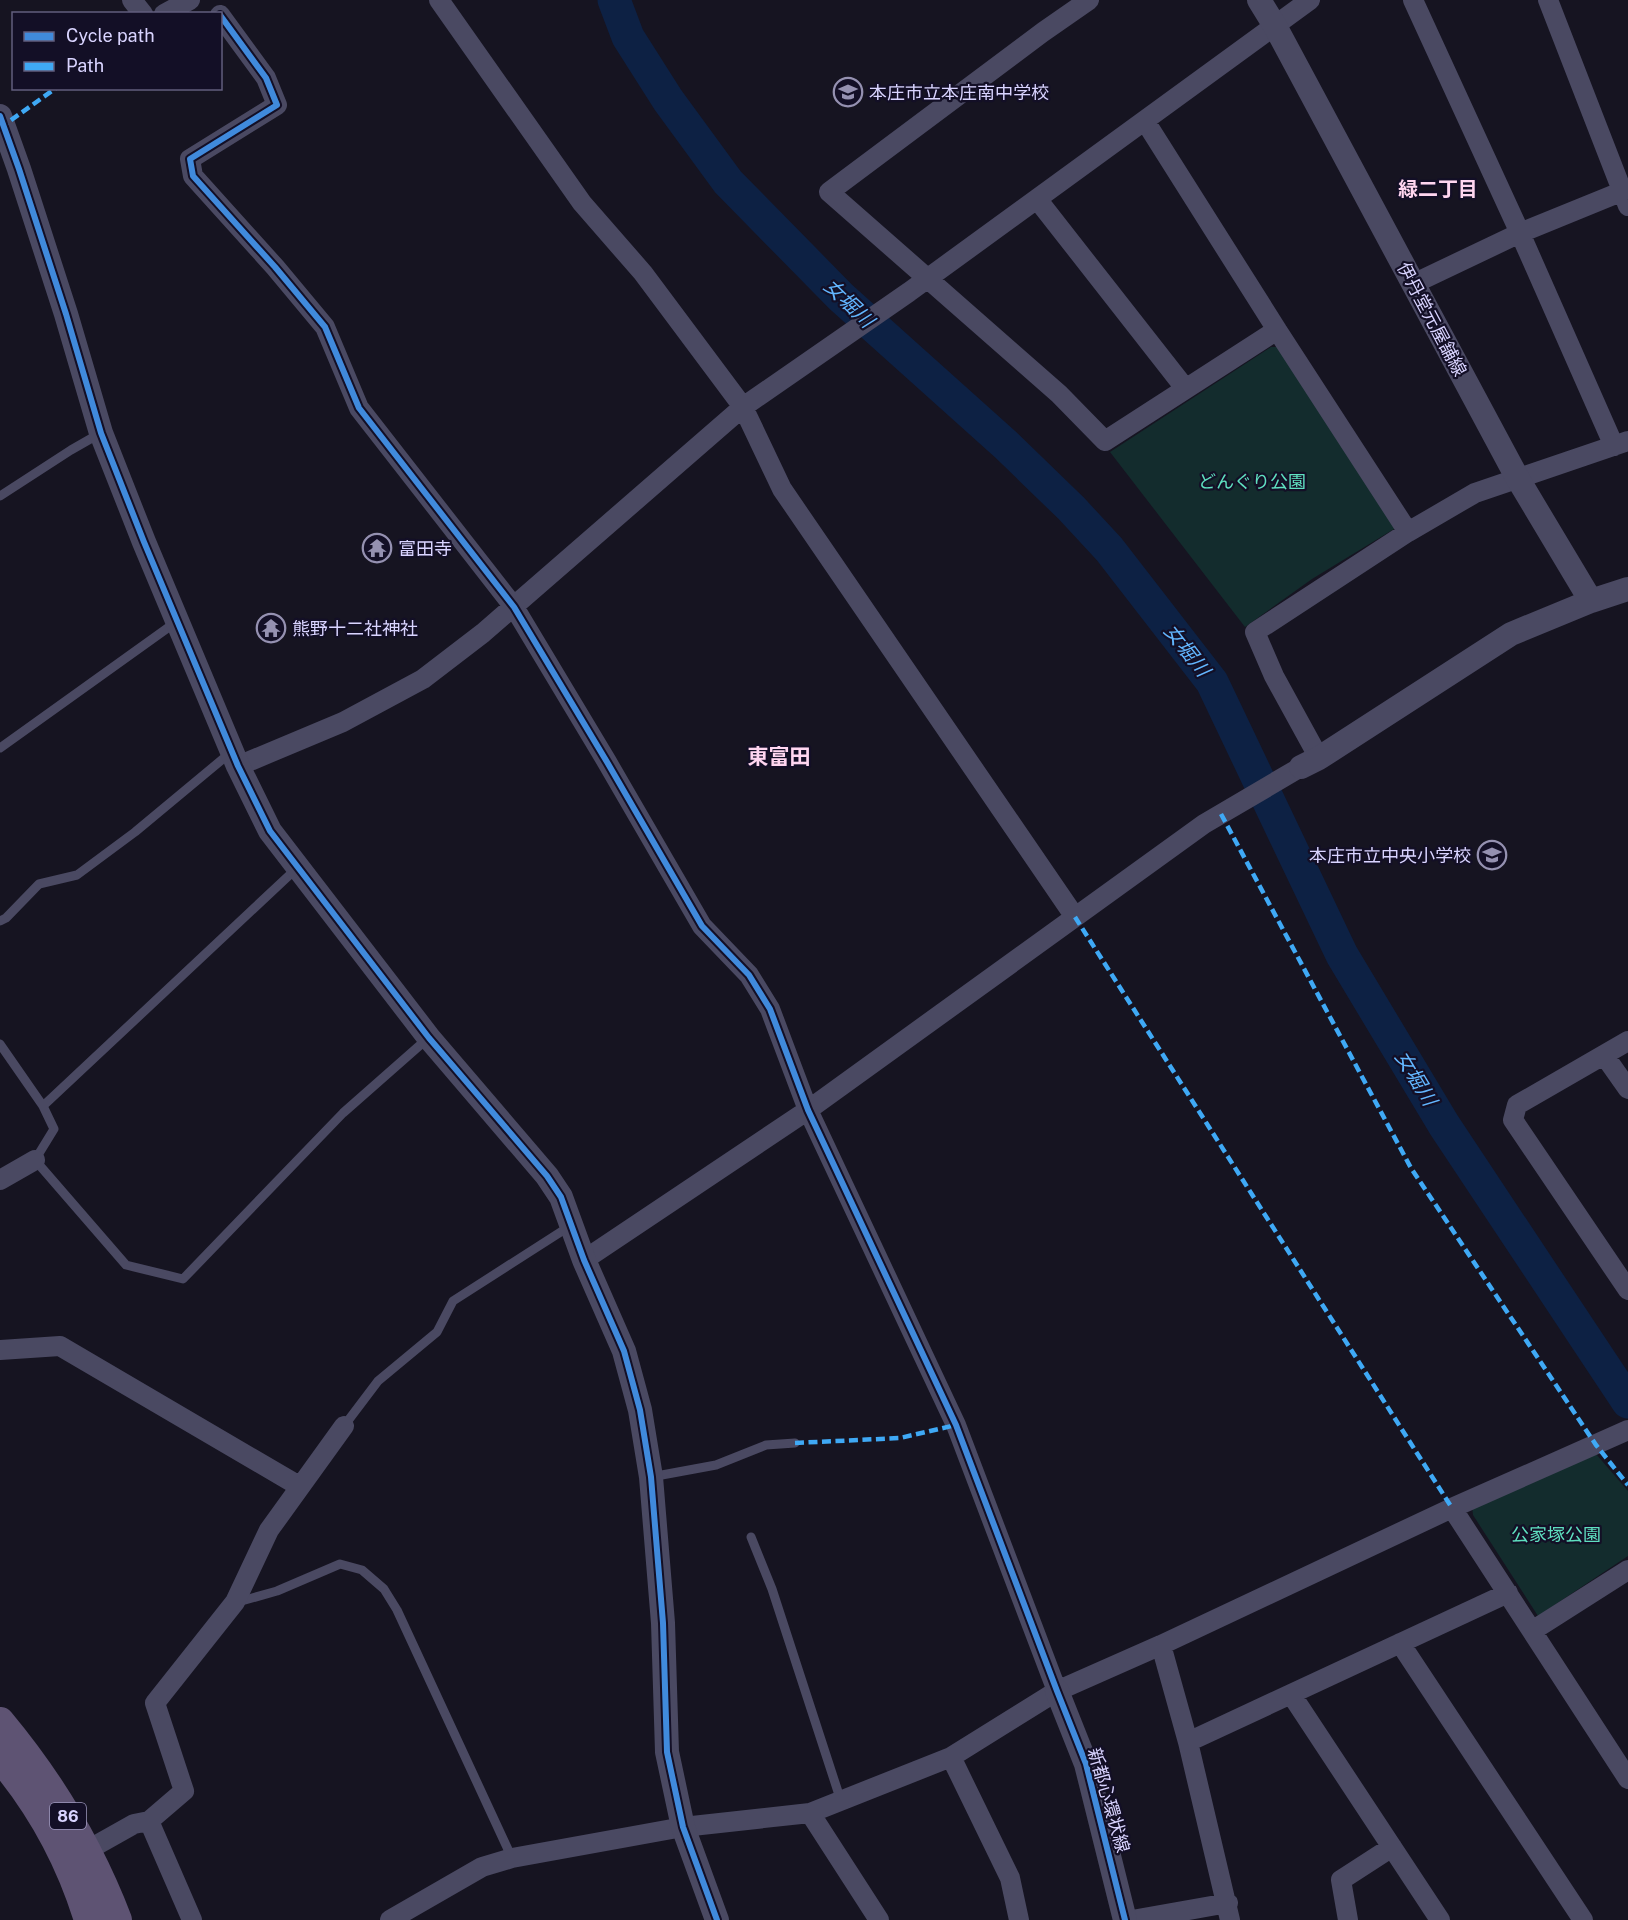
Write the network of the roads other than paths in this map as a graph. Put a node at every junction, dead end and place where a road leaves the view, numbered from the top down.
1 (132, 0) edge
2 (190, 0) edge
3 (439, 0) edge
4 (1089, 0) edge
5 (1259, 0) edge
6 (1310, 0) edge
7 (1413, 0) edge
8 (1548, 0) edge
9 (141, 12) edge
10 (168, 12) edge
11 (222, 17) edge
12 (1275, 26) junction
13 (0, 116) edge
14 (1145, 121) junction
15 (1626, 195) edge
16 (1037, 199) junction
17 (1520, 233) junction
18 (926, 278) junction
19 (1413, 284) junction
20 (1277, 330) junction
21 (1185, 388) junction
22 (743, 407) junction
23 (101, 433) junction
24 (1621, 443) edge
25 (1518, 479) junction
26 (0, 496) edge
27 (1408, 532) junction
28 (1628, 589) edge
29 (1590, 601) junction
30 (513, 607) junction
31 (178, 621) junction
32 (0, 748) edge
33 (235, 759) junction
34 (1310, 763) junction
35 (297, 868) junction
36 (1075, 917) junction
37 (0, 921) edge
38 (429, 1038) junction
39 (1628, 1041) edge
40 (0, 1044) edge
41 (1604, 1055) junction
42 (1628, 1089) edge
43 (43, 1106) junction
44 (808, 1110) junction
45 (35, 1160) junction
46 (0, 1180) edge
47 (572, 1225) junction
48 (584, 1260) junction
49 (1628, 1290) edge
50 (0, 1350) edge
51 (344, 1426) joint
52 (1628, 1430) edge
53 (795, 1443) dead end
54 (651, 1477) junction
55 (299, 1486) junction
56 (1452, 1508) junction
57 (751, 1537) dead end
58 (1628, 1570) edge
59 (1508, 1593) junction
60 (235, 1602) junction
61 (1532, 1631) junction
62 (1400, 1643) junction
63 (1161, 1645) junction
64 (1056, 1691) junction
65 (1291, 1694) junction
66 (0, 1722) edge
67 (1188, 1742) junction
68 (0, 1757) edge
69 (951, 1757) junction
70 (1628, 1779) edge
71 (840, 1801) junction
72 (810, 1813) junction
73 (149, 1821) junction
74 (682, 1827) junction
75 (1392, 1847) junction
76 (86, 1851) junction
77 (512, 1858) junction
78 (1229, 1912) edge
79 (875, 1919) edge
80 (89, 1920) edge
81 (117, 1920) edge
82 (192, 1920) edge
83 (390, 1920) edge
84 (717, 1920) edge
85 (1019, 1920) edge
86 (1125, 1920) edge
87 (1132, 1920) edge
88 (1348, 1920) edge
89 (1440, 1920) edge
90 (1583, 1920) edge

1 - 9 street
2 - 10 street
3 - 22 street
4 - 18 street
5 - 12 street, 伊丹堂元屋舗線
6 - 12 street
7 - 17 street
8 - 15 street
11 - 30 street
12 - 14 street
12 - 19 street, 伊丹堂元屋舗線
13 - 23 street
14 - 16 street
14 - 20 street
15 - 17 street
16 - 18 street
16 - 21 street
17 - 19 street
17 - 24 street
18 - 21 street
18 - 22 street
19 - 25 street, 伊丹堂元屋舗線
20 - 21 street
20 - 27 street
22 - 30 street
22 - 36 street
23 - 26 lane
23 - 31 street
24 - 25 street
25 - 27 street
25 - 29 street, 伊丹堂元屋舗線
27 - 34 street
28 - 29 street
29 - 34 street
30 - 33 street
30 - 44 street
31 - 32 lane
31 - 33 street
33 - 35 street
33 - 37 lane
34 - 36 street
35 - 38 street
35 - 43 lane
36 - 44 street
38 - 45 lane
38 - 47 street
39 - 41 street
40 - 43 lane
41 - 42 street
41 - 49 street
43 - 45 lane
44 - 48 street
44 - 64 street
45 - 46 street
47 - 48 street
47 - 51 lane
48 - 54 street
50 - 55 street
51 - 55 street
52 - 56 street
53 - 54 lane
54 - 74 street
55 - 60 street
56 - 59 street
56 - 63 street
57 - 71 lane
58 - 61 street
59 - 61 street
59 - 62 street
60 - 73 street
60 - 77 lane
61 - 70 street
62 - 65 street
62 - 90 street
63 - 64 street
63 - 67 street
64 - 69 street
64 - 86 street, 新都心環状線
65 - 67 street
65 - 75 street
66 - 76 main road, 86
67 - 78 street
68 - 80 main road, 86
69 - 71 street
69 - 85 street
71 - 72 street
72 - 74 street
72 - 79 street
73 - 76 street
73 - 82 street
74 - 77 street
74 - 84 street
75 - 88 street
75 - 89 street
76 - 81 main road, 86
77 - 83 street
78 - 87 street

